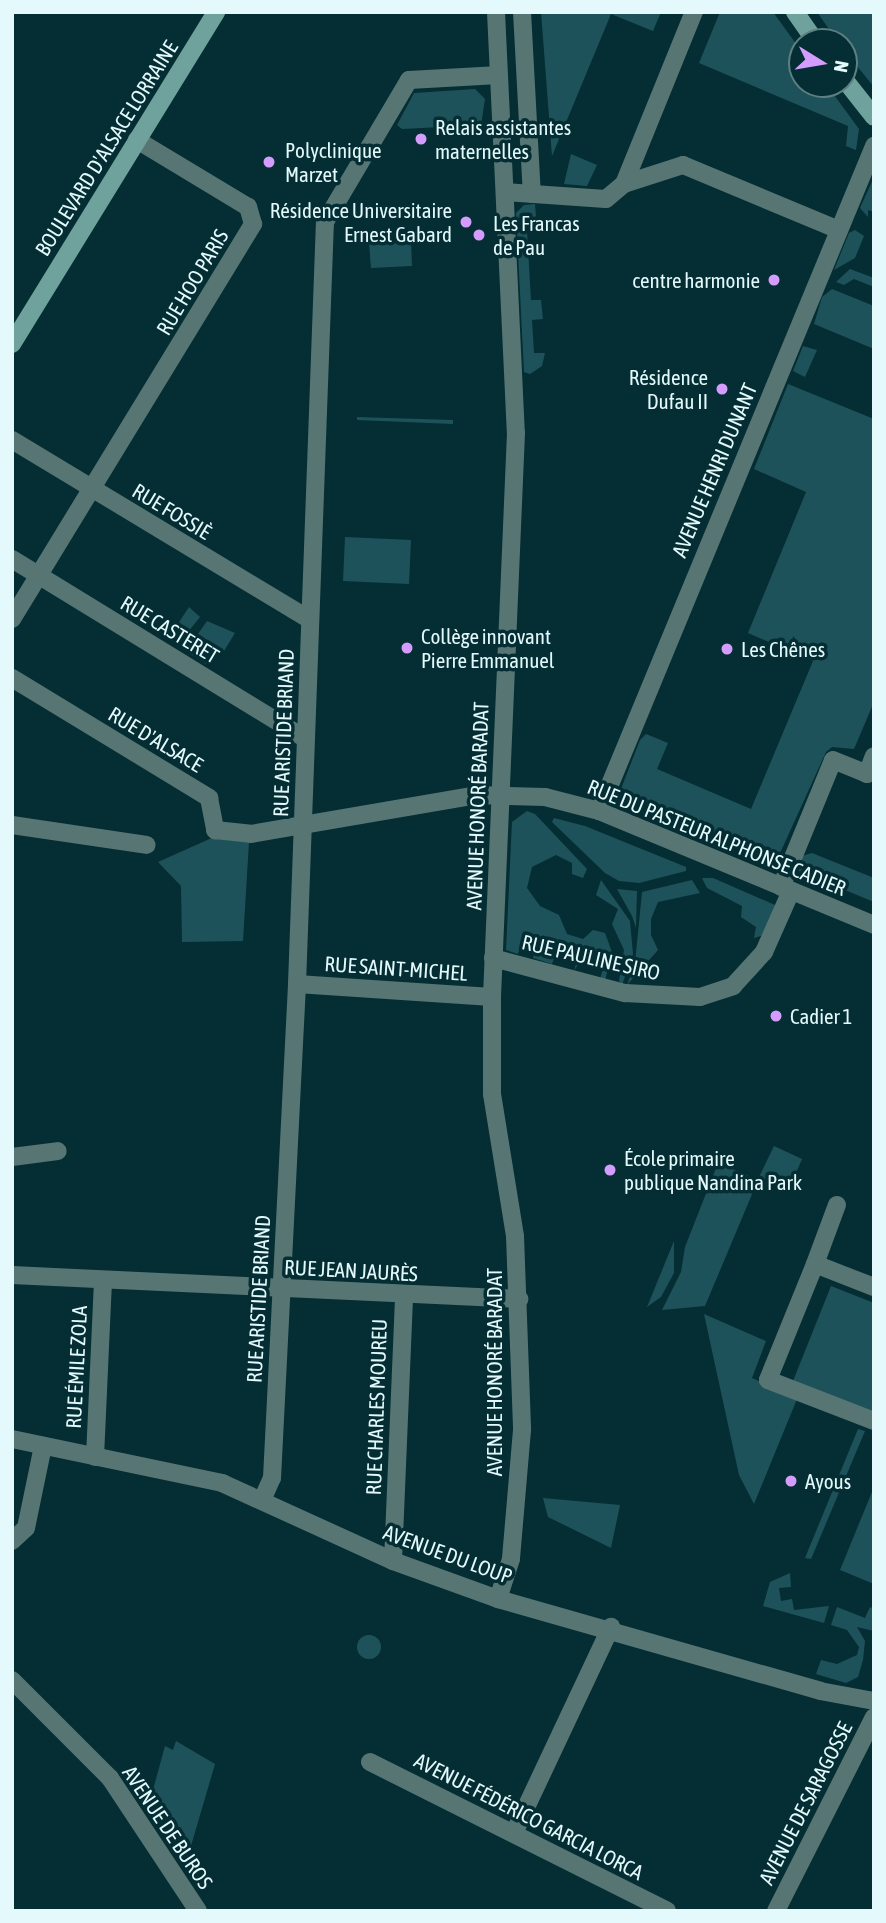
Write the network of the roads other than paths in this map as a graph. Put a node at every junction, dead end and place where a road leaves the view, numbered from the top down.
1 (216, 12) edge
2 (495, 12) edge
3 (522, 12) edge
4 (694, 12) edge
5 (795, 12) edge
6 (806, 28) edge
7 (499, 75) junction
8 (858, 97) edge
9 (874, 117) edge
10 (137, 140) junction
11 (874, 146) edge
12 (624, 184) junction
13 (505, 192) junction
14 (532, 194) junction
15 (839, 230) junction
16 (12, 344) edge
17 (12, 440) edge
18 (92, 489) junction
19 (12, 559) edge
20 (39, 575) junction
21 (12, 619) edge
22 (310, 620) junction
23 (12, 678) edge
24 (304, 738) junction
25 (874, 756) edge
26 (499, 795) junction
27 (599, 811) junction
28 (12, 825) edge
29 (303, 825) junction
30 (147, 845) dead end
31 (786, 889) junction
32 (874, 925) edge
33 (493, 958) junction
34 (297, 984) junction
35 (492, 997) junction
36 (58, 1151) dead end
37 (12, 1157) edge
38 (837, 1205) dead end
39 (815, 1264) junction
40 (12, 1275) edge
41 (103, 1280) junction
42 (874, 1287) edge
43 (282, 1289) junction
44 (404, 1296) junction
45 (519, 1299) junction
46 (874, 1421) edge
47 (12, 1439) edge
48 (43, 1446) junction
49 (95, 1457) junction
50 (263, 1498) junction
51 (12, 1541) edge
52 (393, 1562) junction
53 (498, 1599) junction
54 (611, 1628) junction
55 (12, 1680) edge
56 (874, 1701) edge
57 (874, 1717) edge
58 (370, 1762) dead end
59 (514, 1833) junction
60 (198, 1911) edge
61 (667, 1911) edge
62 (776, 1911) edge

1 - 10 main road, BOULEVARD D'ALSACE LORRAINE
2 - 7 street, AVENUE HONORÉ BARADAT
3 - 14 street
4 - 12 street
5 - 6 main road
7 - 13 street, AVENUE HONORÉ BARADAT
7 - 22 street, RUE ARISTIDE BRIAND
8 - 9 main road
10 - 16 main road, BOULEVARD D'ALSACE LORRAINE
10 - 18 street, RUE HOO PARIS
11 - 15 street, AVENUE HENRI DUNANT
12 - 14 street
12 - 15 street
13 - 14 street
13 - 26 street, AVENUE HONORÉ BARADAT
15 - 27 street, AVENUE HENRI DUNANT
17 - 18 street, RUE FOSSIÈ
18 - 20 street, RUE HOO PARIS
18 - 22 street, RUE FOSSIÈ
19 - 20 street, RUE CASTERET
20 - 21 street, RUE HOO PARIS
20 - 24 street, RUE CASTERET
22 - 24 street, RUE ARISTIDE BRIAND
23 - 29 street, RUE D'ALSACE
24 - 29 street, RUE ARISTIDE BRIAND
25 - 31 street, RUE PAULINE SIRO
26 - 27 street, RUE DU PASTEUR ALPHONSE CADIER
26 - 29 street, RUE DU PASTEUR ALPHONSE CADIER
26 - 33 street, AVENUE HONORÉ BARADAT
27 - 31 street, RUE DU PASTEUR ALPHONSE CADIER
28 - 30 street
29 - 34 street, RUE ARISTIDE BRIAND
31 - 32 street, RUE DU PASTEUR ALPHONSE CADIER
31 - 33 street, RUE PAULINE SIRO
33 - 35 street, AVENUE HONORÉ BARADAT
34 - 35 street, RUE SAINT-MICHEL
34 - 43 street, RUE ARISTIDE BRIAND
35 - 45 street, AVENUE HONORÉ BARADAT
36 - 37 street
38 - 39 street
39 - 42 street
39 - 46 street
40 - 41 street, RUE JEAN JAURÈS
41 - 43 street, RUE JEAN JAURÈS
41 - 49 street, RUE ÉMILE ZOLA
43 - 44 street, RUE JEAN JAURÈS
43 - 50 street, RUE ARISTIDE BRIAND
44 - 45 street, RUE JEAN JAURÈS
44 - 52 street, RUE CHARLES MOUREU
45 - 53 street, AVENUE HONORÉ BARADAT
47 - 48 street, AVENUE DU LOUP
48 - 49 street, AVENUE DU LOUP
48 - 51 street
49 - 50 street, AVENUE DU LOUP
50 - 52 street, AVENUE DU LOUP
52 - 53 street, AVENUE DU LOUP
53 - 54 street, AVENUE DU LOUP
54 - 56 street, AVENUE DU LOUP
54 - 59 street
55 - 60 street, AVENUE DE BUROS
57 - 62 street, AVENUE DE SARAGOSSE
58 - 59 street, AVENUE FÉDÉRICO GARCIA LORCA
59 - 61 street, AVENUE FÉDÉRICO GARCIA LORCA

